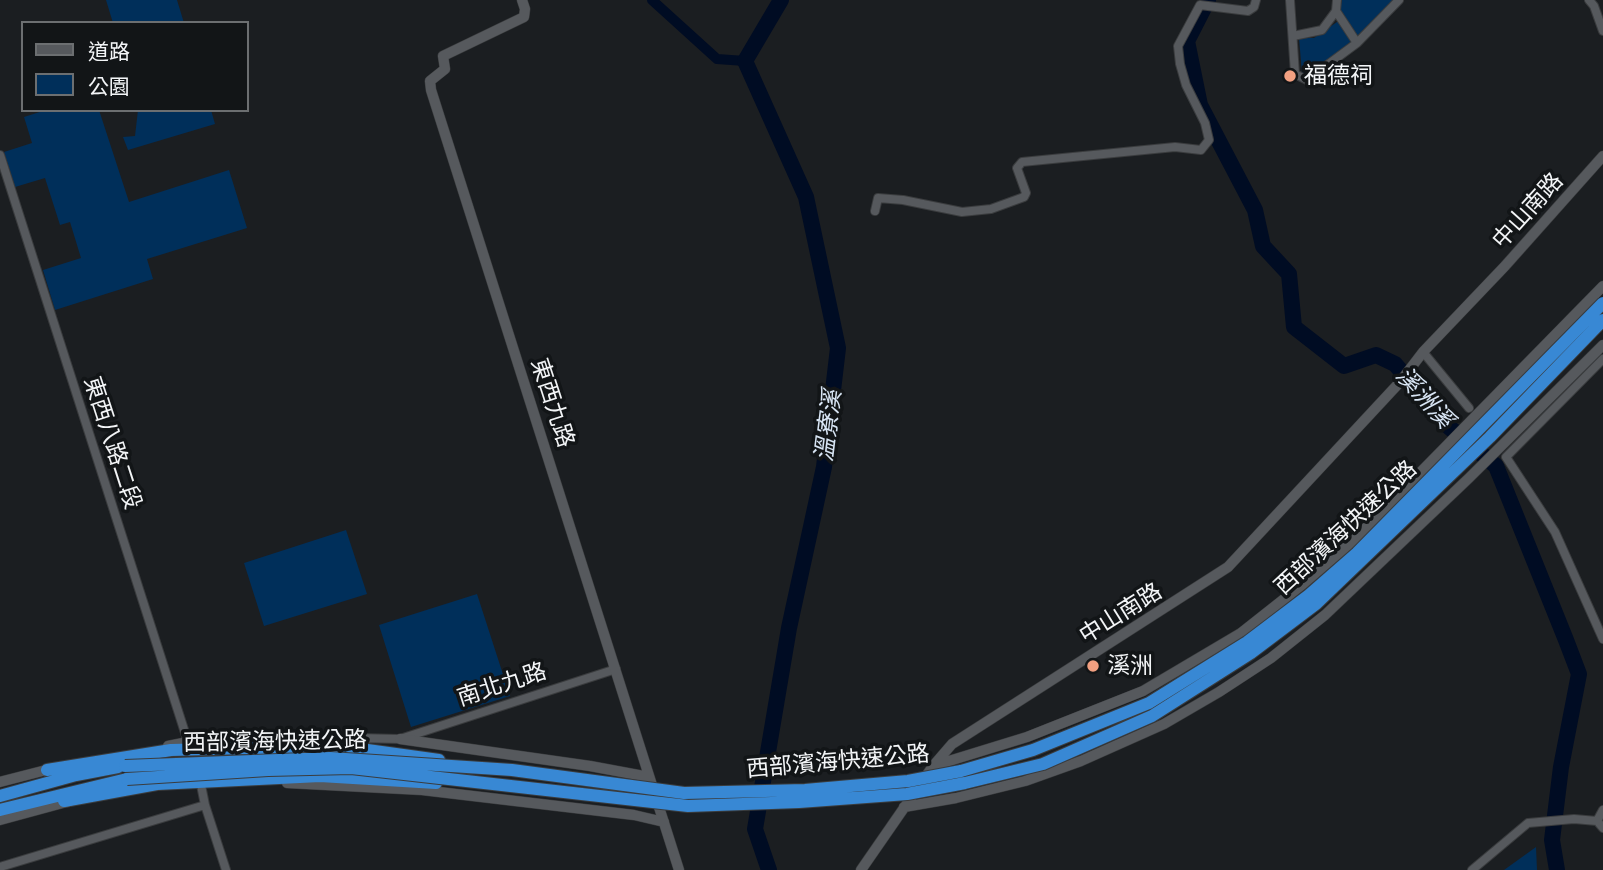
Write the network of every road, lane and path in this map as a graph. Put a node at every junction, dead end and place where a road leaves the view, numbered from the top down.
1 (522, 0) edge
2 (1256, 0) edge
3 (1290, 0) edge
4 (1338, 0) edge
5 (1399, 0) edge
6 (1589, 0) edge
7 (1336, 11) junction
8 (1603, 31) edge
9 (1293, 36) junction
10 (1357, 43) junction
11 (0, 155) edge
12 (1603, 156) edge
13 (875, 211) dead end
14 (1603, 286) edge
15 (1603, 303) edge
16 (1603, 320) edge
17 (1603, 345) edge
18 (1423, 352) junction
19 (1603, 359) edge
20 (1468, 408) dead end
21 (1603, 639) edge
22 (615, 669) junction
23 (400, 738) junction
24 (188, 742) junction
25 (933, 766) junction
26 (47, 770) junction
27 (512, 770) junction
28 (649, 777) junction
29 (0, 782) edge
30 (201, 785) junction
31 (501, 785) junction
32 (0, 796) edge
33 (64, 801) junction
34 (205, 805) junction
35 (904, 807) junction
36 (0, 810) edge
37 (1603, 810) edge
38 (0, 820) edge
39 (664, 822) junction
40 (1600, 825) edge
41 (0, 867) edge
42 (226, 870) edge
43 (679, 870) edge
44 (862, 870) edge
45 (1472, 870) edge

1 - 22 street, 東西九路
2 - 13 street
3 - 9 street
4 - 7 street
5 - 10 street
6 - 8 street
7 - 9 street
7 - 10 street
9 - 10 street
11 - 24 street, 東西八路二段
12 - 18 street, 中山南路
14 - 25 street
15 - 27 highway, 西部濱海快速公路, bridge
16 - 31 highway, 西部濱海快速公路, bridge
17 - 35 street
18 - 20 street
18 - 25 street, 中山南路
19 - 21 street
22 - 23 street, 南北九路
22 - 28 street, 東西九路
23 - 24 street, 南北九路
23 - 28 street
24 - 26 street
25 - 35 street, 中山南路
26 - 27 highway
26 - 29 street
27 - 32 highway, 西部濱海快速公路, bridge
28 - 39 street, 東西九路
30 - 33 street
30 - 34 street
30 - 39 street
31 - 33 highway
31 - 36 highway, 西部濱海快速公路, bridge
33 - 38 street
34 - 41 street
34 - 42 street
35 - 44 street, 中山南路
37 - 40 street
39 - 43 street, 東西九路
40 - 45 street

